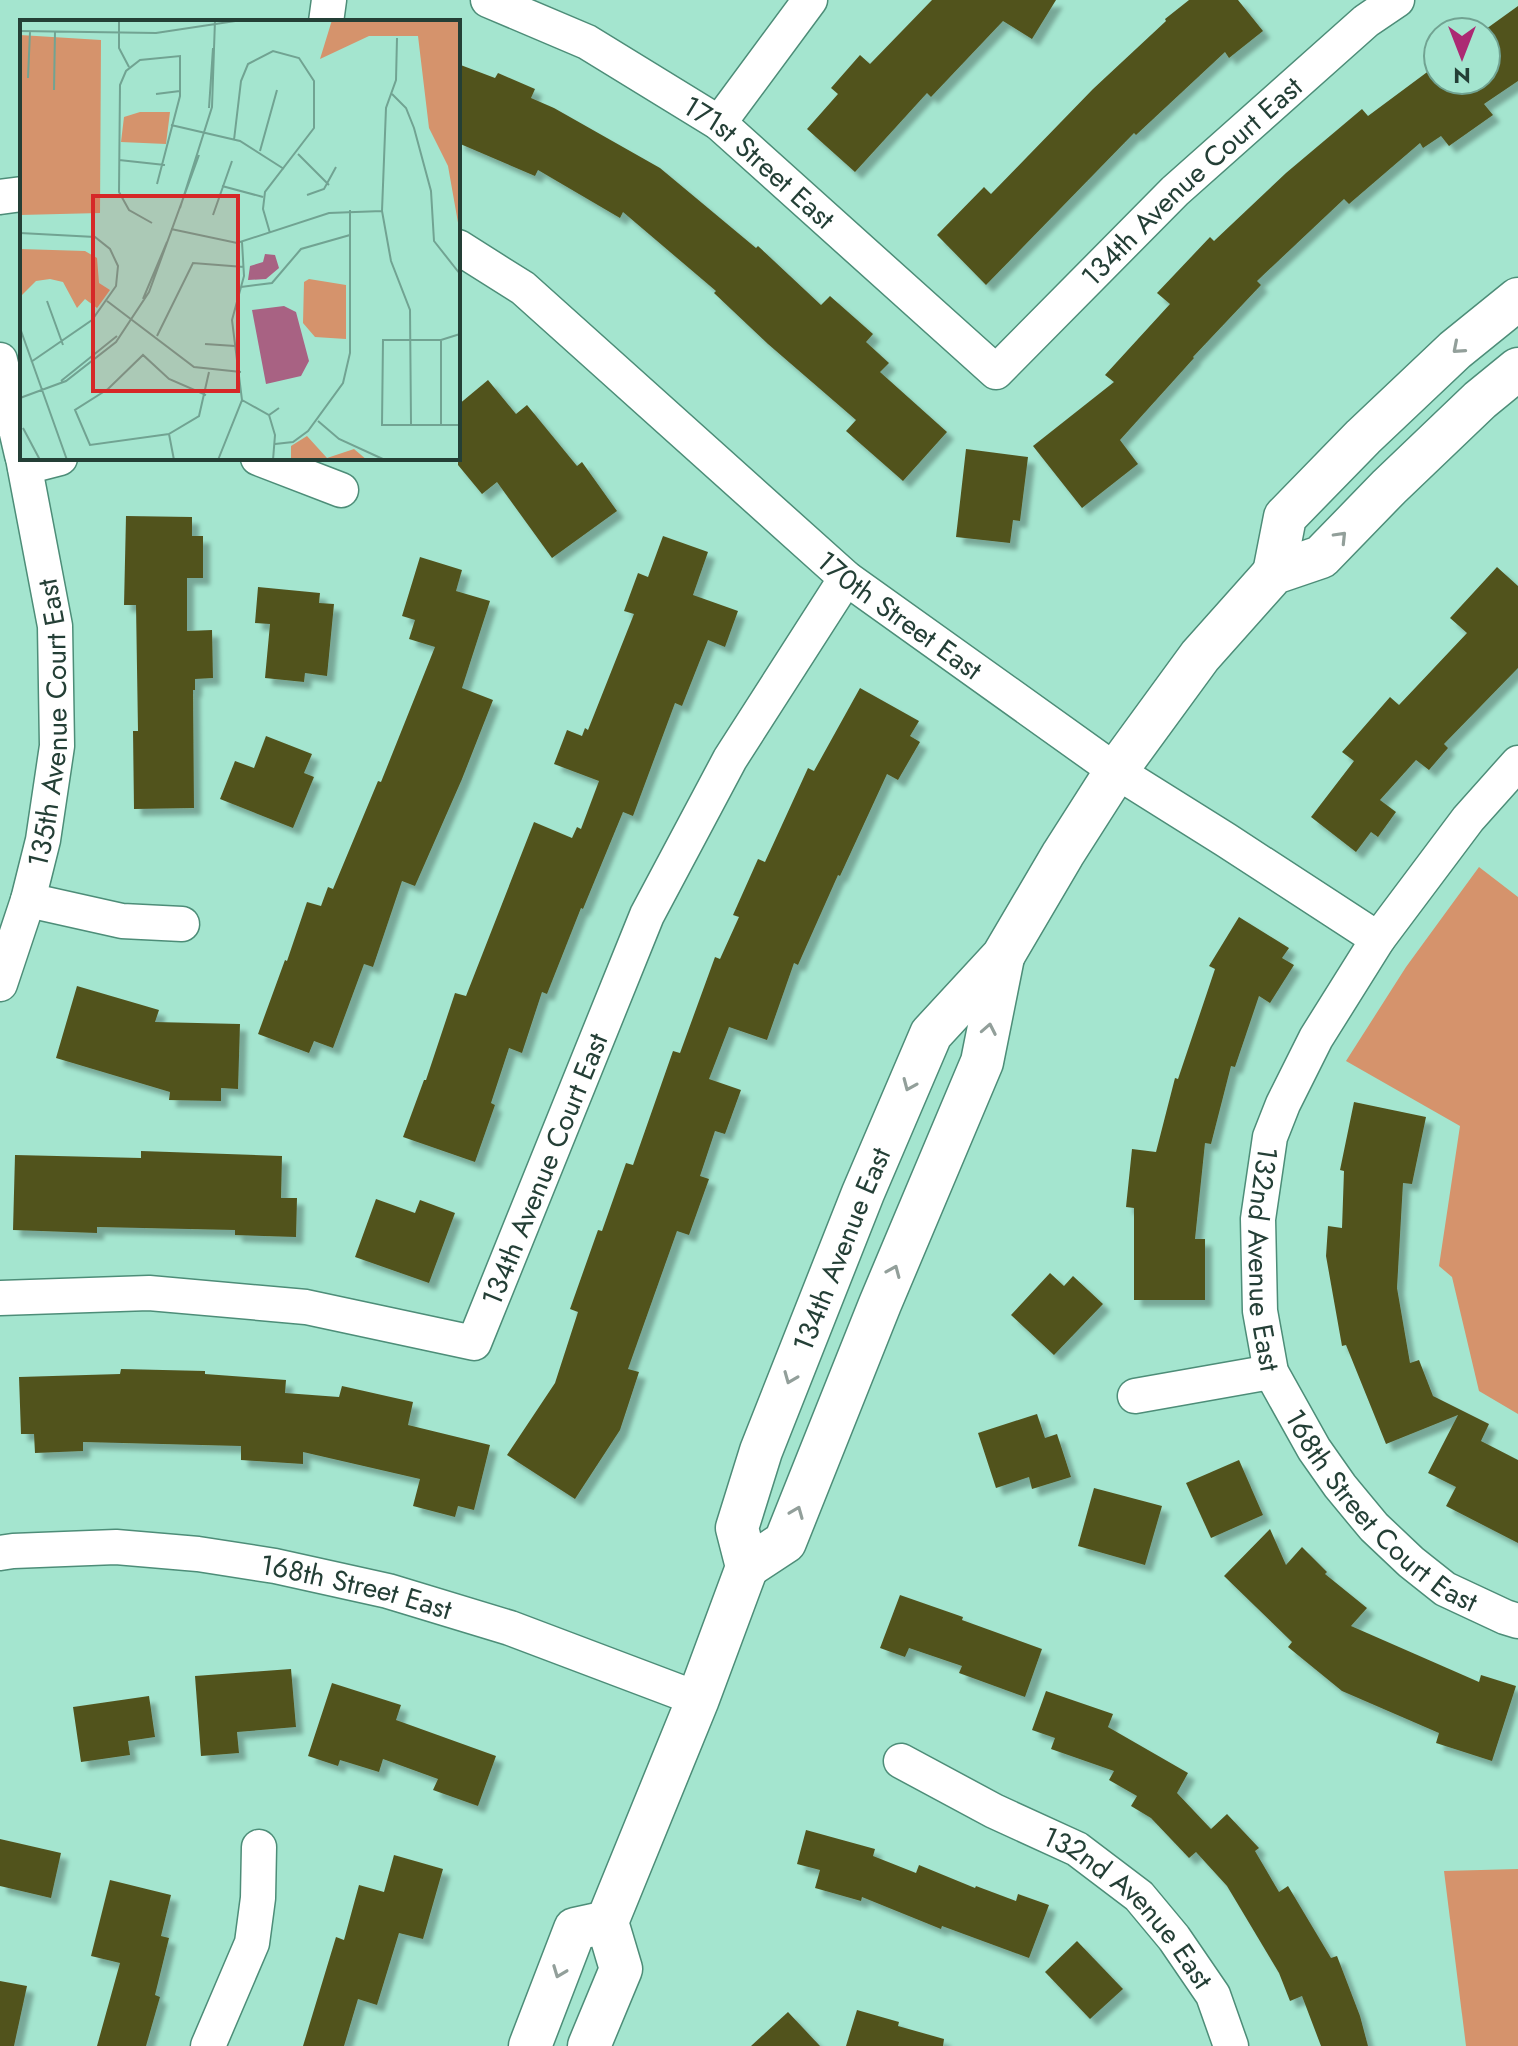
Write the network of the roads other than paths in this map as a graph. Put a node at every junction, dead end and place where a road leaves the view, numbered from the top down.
1 (329, 0) edge
2 (488, 0) edge
3 (810, 0) edge
4 (1397, 0) edge
5 (1358, 10) edge
6 (326, 20) edge
7 (719, 123) junction
8 (20, 194) edge
9 (0, 197) edge
10 (460, 248) edge
11 (1518, 299) edge
12 (0, 360) edge
13 (1518, 369) edge
14 (996, 372) joint
15 (20, 447) edge
16 (23, 460) edge
17 (263, 460) edge
18 (341, 490) dead end
19 (1274, 573) junction
20 (846, 578) junction
21 (1518, 763) edge
22 (1116, 771) junction
23 (28, 900) junction
24 (182, 924) dead end
25 (1378, 939) junction
26 (1003, 956) junction
27 (0, 984) edge
28 (0, 1298) edge
29 (1271, 1372) junction
30 (1135, 1396) dead end
31 (742, 1548) junction
32 (0, 1553) edge
33 (1518, 1621) edge
34 (698, 1699) junction
35 (901, 1761) dead end
36 (259, 1847) dead end
37 (607, 1922) junction
38 (208, 2046) edge
39 (530, 2046) edge
40 (589, 2046) edge
41 (1231, 2046) edge

1 - 6 street
2 - 7 street, 171st Street East
3 - 7 street
4 - 5 street, 134th Avenue Court East
5 - 14 street, 134th Avenue Court East
7 - 14 street, 171st Street East
8 - 9 street
10 - 20 street, 170th Street East
11 -> 19 street
12 - 15 street, 135th Avenue Court East
19 -> 13 street
16 - 23 street, 135th Avenue Court East
17 - 18 street
19 - 22 street, 134th Avenue East
20 - 22 street, 170th Street East
20 - 28 street, 134th Avenue Court East
21 - 25 street
22 - 25 street, 170th Street East
22 - 26 street, 134th Avenue East
23 - 24 street
23 - 27 street, 135th Avenue Court East
25 - 29 street, 132nd Avenue East
26 -> 31 street, 134th Avenue East
31 -> 26 street, 134th Avenue East
29 - 30 street, 132nd Avenue East
29 - 33 street, 168th Street Court East
31 - 34 street, 134th Avenue East
32 - 34 street, 168th Street East
34 - 37 street, 134th Avenue East
35 - 41 street, 132nd Avenue East
36 - 38 street
37 -> 39 street
37 - 40 street

